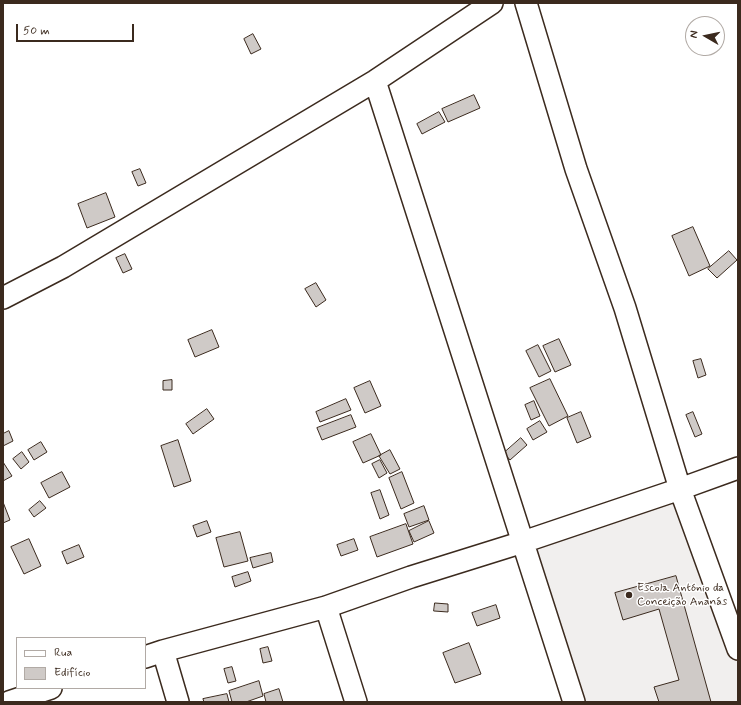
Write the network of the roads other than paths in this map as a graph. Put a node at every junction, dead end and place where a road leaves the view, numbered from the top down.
1 (492, 3) edge
2 (526, 3) edge
3 (375, 81) junction
4 (3, 298) edge
5 (738, 468) edge
6 (680, 489) junction
7 (523, 542) junction
8 (326, 607) junction
9 (738, 649) edge
10 (154, 654) edge
11 (48, 689) edge
12 (9, 702) edge
13 (178, 702) edge
14 (356, 702) edge
15 (574, 702) edge

1 - 3 street
2 - 6 street
3 - 4 street
3 - 7 street
5 - 6 street
6 - 7 street
6 - 9 street
7 - 8 street
7 - 15 street
8 - 10 street
8 - 14 street
10 - 13 street
11 - 12 street

